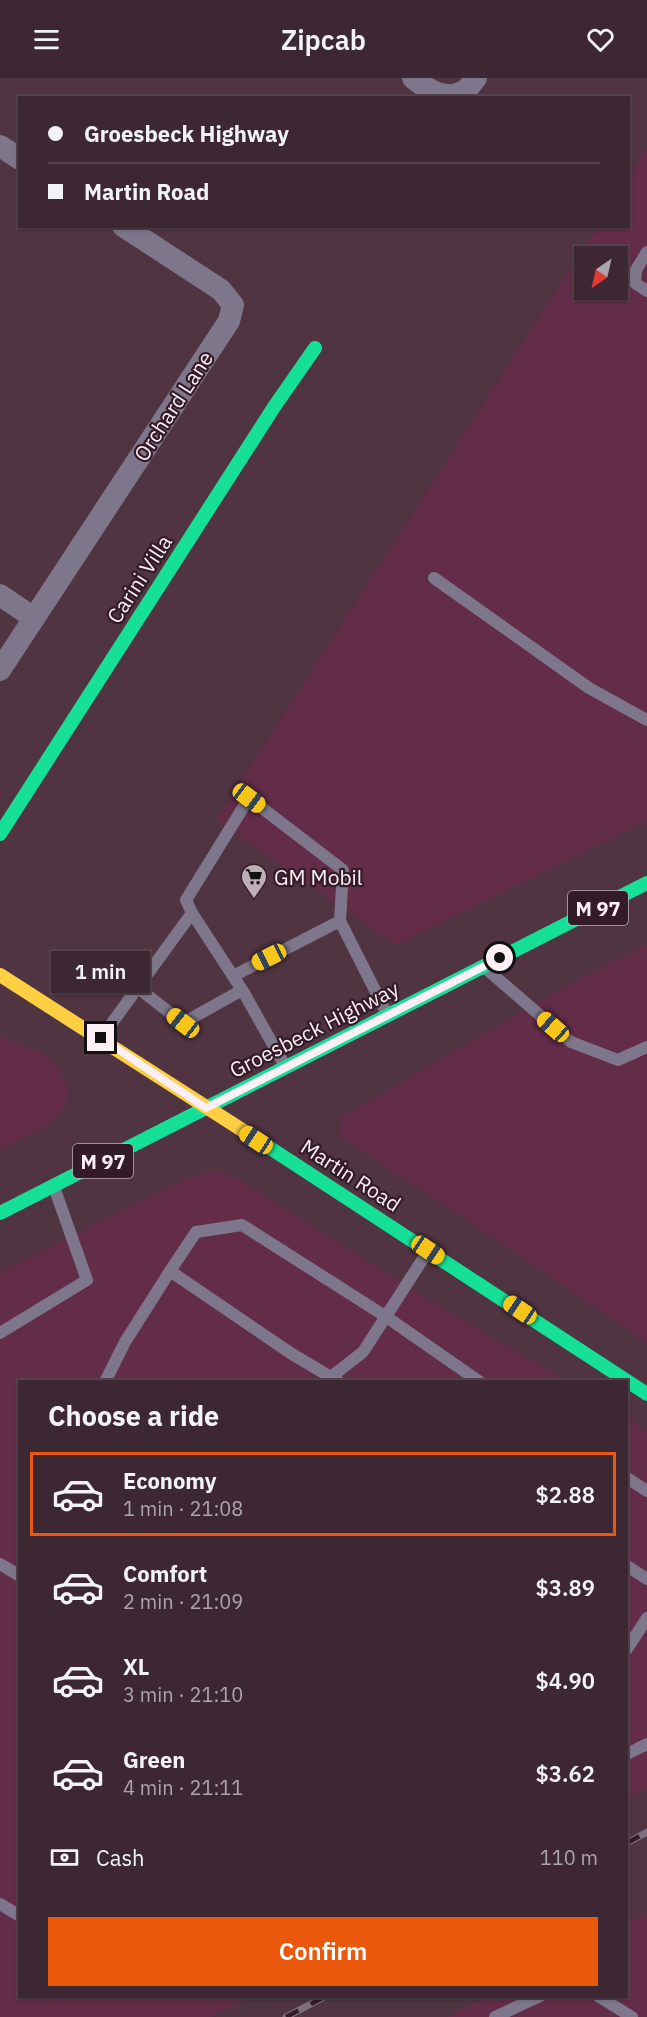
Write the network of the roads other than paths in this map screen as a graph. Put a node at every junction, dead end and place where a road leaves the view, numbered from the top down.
1 (413, 78) edge
2 (476, 78) edge
3 (0, 146) edge
4 (18, 158) edge
5 (126, 228) edge
6 (647, 252) edge
7 (647, 291) edge
8 (315, 348) dead end
9 (434, 578) dead end
10 (0, 595) edge
11 (34, 618) junction
12 (0, 670) edge
13 (647, 720) edge
14 (0, 834) edge
15 (647, 883) edge
16 (192, 913) junction
17 (340, 921) junction
18 (483, 967) junction
19 (0, 975) edge
20 (233, 975) junction
21 (138, 988) junction
22 (242, 990) junction
23 (388, 1015) junction
24 (101, 1038) junction
25 (647, 1047) edge
26 (285, 1067) junction
27 (206, 1108) junction
28 (54, 1186) junction
29 (0, 1214) edge
30 (428, 1250) junction
31 (170, 1271) junction
32 (386, 1316) junction
33 (0, 1333) edge
34 (106, 1380) edge
35 (332, 1380) edge
36 (477, 1380) edge
37 (626, 1380) edge
38 (628, 1382) edge
39 (647, 1394) edge
40 (628, 1479) edge
41 (647, 1491) edge
42 (0, 1564) edge
43 (628, 1567) edge
44 (18, 1575) edge
45 (647, 1579) edge
46 (647, 1618) edge
47 (628, 1648) edge
48 (647, 1744) edge
49 (628, 1754) edge
50 (0, 1904) edge
51 (18, 1915) edge
52 (536, 1998) edge
53 (601, 1998) edge
54 (495, 2017) edge
55 (632, 2017) edge

1 - 2 street
3 - 4 street
5 - 11 street, Orchard Lane
6 - 7 lane
8 - 14 street, Carini Villa
9 - 13 lane
10 - 11 street
11 - 12 street, Orchard Lane
15 - 18 street, Groesbeck Highway / M 97
16 - 17 lane
16 - 20 lane
16 - 21 lane
17 - 20 lane
17 - 23 lane
18 - 23 street, Groesbeck Highway / M 97
18 - 25 lane
19 - 24 street, Martin Road
20 - 22 lane
21 - 22 lane
21 - 24 lane
22 - 26 lane
23 - 26 street, Groesbeck Highway / M 97
24 - 27 street, Martin Road
26 - 27 street, Groesbeck Highway / M 97
27 - 28 street, Groesbeck Highway / M 97
27 - 30 street, Martin Road
28 - 29 street, Groesbeck Highway / M 97
28 - 33 lane
30 - 32 lane
30 - 37 street, Martin Road
31 - 32 lane
31 - 34 lane
31 - 35 lane
32 - 35 lane
32 - 36 lane
38 - 39 street, Martin Road
40 - 41 lane
42 - 44 lane
43 - 45 lane
46 - 47 lane
48 - 49 lane
50 - 51 lane
52 - 54 lane
53 - 55 lane

